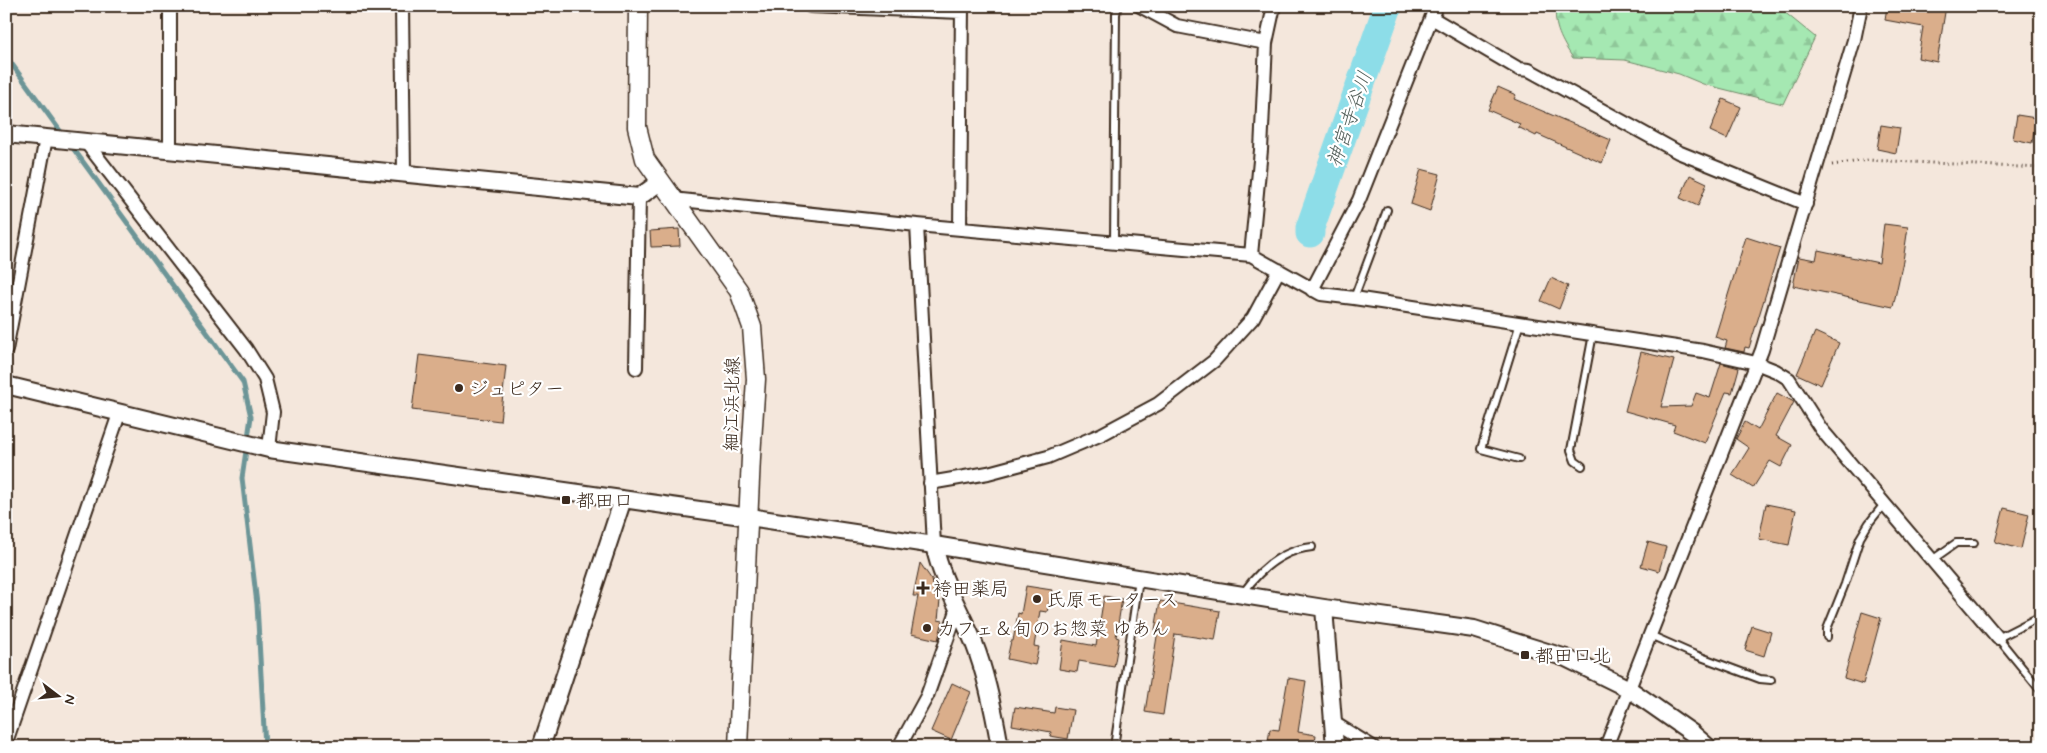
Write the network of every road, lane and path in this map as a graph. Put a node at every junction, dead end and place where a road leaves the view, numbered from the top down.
1 (170, 6) edge
2 (402, 6) edge
3 (638, 6) edge
4 (810, 6) edge
5 (1118, 6) edge
6 (1140, 6) edge
7 (1274, 6) edge
8 (1860, 6) edge
9 (962, 9) edge
10 (1434, 12) edge
11 (1266, 43) junction
12 (6, 134) edge
13 (49, 138) junction
14 (81, 141) junction
15 (170, 150) junction
16 (1816, 167) junction
17 (2041, 168) edge
18 (404, 173) junction
19 (660, 182) junction
20 (639, 197) junction
21 (672, 199) junction
22 (1806, 204) junction
23 (1387, 210) dead end
24 (917, 226) junction
25 (960, 229) junction
26 (1114, 242) junction
27 (1251, 255) junction
28 (1279, 270) junction
29 (1312, 290) junction
30 (1354, 298) junction
31 (1520, 322) junction
32 (1593, 333) junction
33 (6, 350) edge
34 (1756, 363) junction
35 (636, 368) dead end
36 (6, 385) edge
37 (119, 414) junction
38 (265, 448) junction
39 (1519, 459) dead end
40 (1582, 466) dead end
41 (930, 483) junction
42 (623, 499) junction
43 (1884, 504) junction
44 (749, 517) junction
45 (1974, 543) dead end
46 (934, 544) junction
47 (1312, 547) dead end
48 (1932, 560) junction
49 (1139, 578) junction
50 (1242, 595) junction
51 (958, 608) junction
52 (1324, 608) junction
53 (2041, 616) edge
54 (1648, 634) junction
55 (1827, 636) dead end
56 (1998, 638) junction
57 (1771, 680) dead end
58 (1629, 689) junction
59 (2041, 691) edge
60 (1334, 723) junction
61 (6, 742) edge
62 (541, 747) edge
63 (738, 747) edge
64 (899, 747) edge
65 (1000, 747) edge
66 (1114, 747) edge
67 (1335, 747) edge
68 (1373, 747) edge
69 (1606, 747) edge
70 (1708, 747) edge

1 - 15 street
2 - 18 street
3 - 19 main road, 細江浜北線
4 - 9 street
5 - 26 lane
6 - 11 street
7 - 11 street
8 - 16 street
9 - 25 street
10 - 22 street
10 - 29 street
11 - 27 street
12 - 13 street
13 - 14 street
13 - 33 street
14 - 15 street
14 - 38 street
15 - 18 street
16 - 17 path
16 - 22 street
18 - 20 street
19 - 20 street
19 - 21 main road, 細江浜北線
20 - 35 street
21 - 24 street
21 - 44 main road, 細江浜北線
22 - 34 street
23 - 30 lane
24 - 25 street
24 - 41 street
25 - 26 street
26 - 27 street
27 - 28 street
28 - 29 street
28 - 41 street
29 - 30 street
30 - 31 street
31 - 32 street
31 - 39 lane
32 - 34 street
32 - 40 lane
34 - 43 street
34 - 54 street
36 - 37 street
37 - 38 street
37 - 61 street
38 - 42 street
41 - 46 street
42 - 44 street
42 - 62 street
43 - 48 street
43 - 55 lane
44 - 46 street
44 - 63 main road, 細江浜北線
45 - 48 lane
46 - 49 street
46 - 51 street
47 - 50 lane
48 - 56 street
49 - 50 street
49 - 66 lane
50 - 52 street
51 - 64 street
51 - 65 street
52 - 58 street
52 - 60 street
53 - 56 lane
54 - 57 lane
54 - 58 street
56 - 59 lane
58 - 69 street
58 - 70 street
60 - 67 street
60 - 68 street

